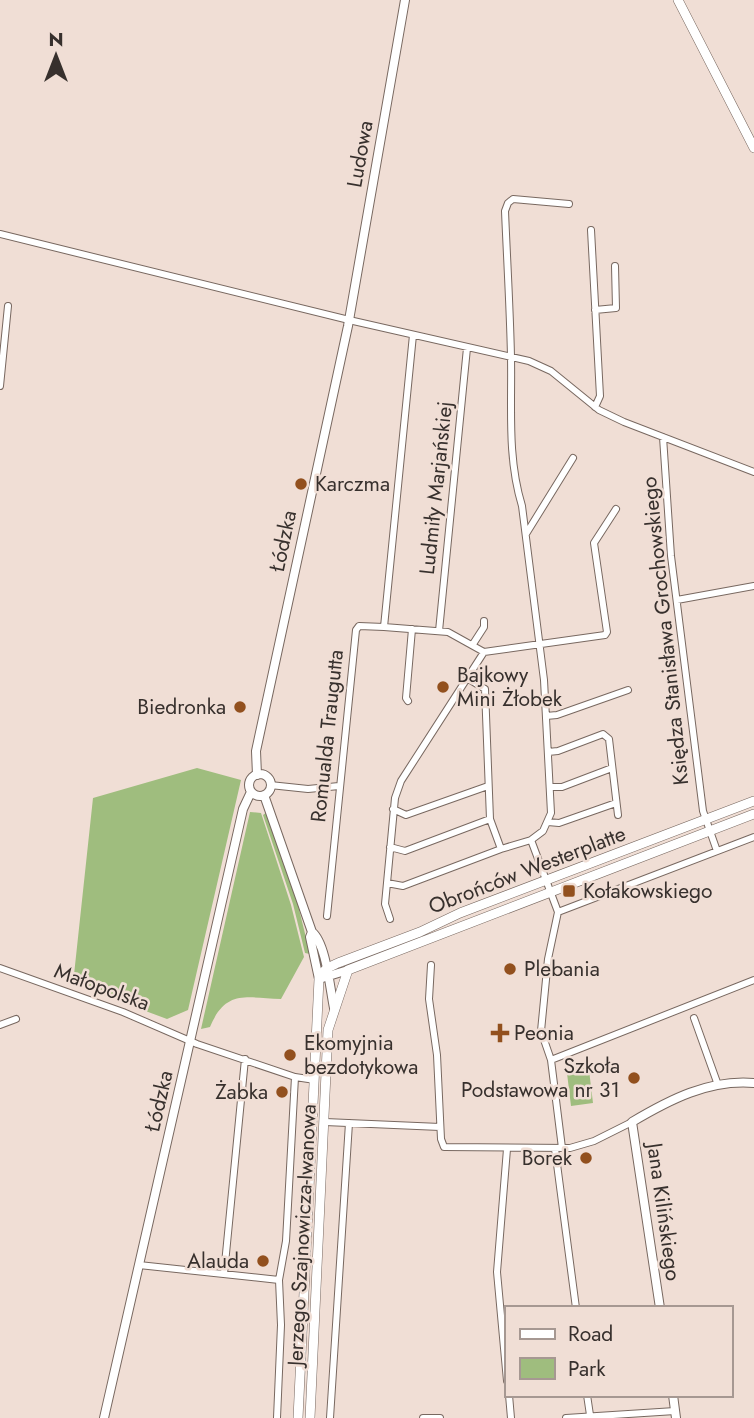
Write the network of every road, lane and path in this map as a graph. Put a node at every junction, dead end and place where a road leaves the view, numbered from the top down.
1 (405, 0) edge
2 (678, 0) edge
3 (754, 148) edge
4 (569, 204) dead end
5 (591, 230) dead end
6 (0, 234) edge
7 (614, 266) dead end
8 (8, 306) dead end
9 (595, 310) junction
10 (349, 318) junction
11 (413, 335) junction
12 (467, 348) junction
13 (511, 357) junction
14 (0, 386) edge
15 (595, 407) junction
16 (663, 438) junction
17 (573, 458) dead end
18 (754, 472) edge
19 (616, 509) dead end
20 (526, 534) junction
21 (754, 586) edge
22 (677, 600) junction
23 (484, 621) dead end
24 (384, 627) junction
25 (412, 629) junction
26 (439, 631) junction
27 (473, 644) junction
28 (540, 646) junction
29 (484, 652) junction
30 (467, 678) junction
31 (628, 690) dead end
32 (408, 701) dead end
33 (546, 716) junction
34 (548, 752) junction
35 (612, 768) junction
36 (257, 775) junction
37 (270, 785) junction
38 (340, 786) junction
39 (488, 786) junction
40 (550, 787) junction
41 (251, 792) junction
42 (264, 795) junction
43 (754, 802) edge
44 (616, 803) junction
45 (393, 809) junction
46 (754, 814) edge
47 (618, 815) dead end
48 (490, 819) junction
49 (706, 820) junction
50 (548, 822) junction
51 (710, 831) junction
52 (754, 837) edge
53 (531, 840) junction
54 (390, 847) junction
55 (501, 849) junction
56 (717, 851) junction
57 (546, 880) junction
58 (387, 883) junction
59 (551, 891) junction
60 (558, 912) junction
61 (327, 916) dead end
62 (390, 919) dead end
63 (430, 965) dead end
64 (0, 968) edge
65 (348, 970) junction
66 (324, 975) junction
67 (754, 980) edge
68 (334, 1008) junction
69 (694, 1018) dead end
70 (16, 1019) dead end
71 (0, 1025) edge
72 (191, 1041) junction
73 (245, 1059) junction
74 (551, 1060) junction
75 (295, 1077) junction
76 (315, 1080) junction
77 (754, 1083) edge
78 (718, 1086) junction
79 (325, 1122) junction
80 (632, 1122) junction
81 (349, 1123) junction
82 (440, 1127) junction
83 (507, 1149) junction
84 (558, 1149) junction
85 (139, 1265) junction
86 (224, 1274) junction
87 (279, 1280) junction
88 (576, 1306) edge
89 (660, 1306) edge
90 (505, 1359) edge
91 (509, 1397) edge
92 (588, 1397) edge
93 (676, 1414) edge
94 (593, 1416) edge
95 (104, 1418) edge
96 (277, 1418) edge
97 (298, 1418) edge
98 (310, 1418) edge
99 (330, 1418) edge
100 (423, 1418) edge
101 (440, 1418) edge
102 (511, 1418) edge
103 (566, 1418) edge

1 - 10 street, Ludowa
2 - 3 main road
4 - 13 street
5 - 9 street
6 - 10 street
7 - 9 street
8 - 14 street
9 - 15 street
10 - 11 street
10 - 36 street, Łódzka
11 - 12 street
11 - 24 street
12 - 13 street
12 - 26 street, Ludmiły Marjańskiej
13 - 15 street
13 - 20 street
15 - 16 street
16 - 18 street
16 - 22 street, Księdza Stanisława Grochowskiego
17 - 20 street
19 - 28 street
20 - 28 street
21 - 22 street
22 - 49 street, Księdza Stanisława Grochowskiego
23 - 27 street
24 - 25 street
24 - 38 street, Romualda Traugutta
25 - 26 street
25 - 32 street
26 - 27 street
27 - 29 street
28 - 29 street
28 - 33 street
29 - 30 street
30 - 39 street
30 - 45 street
31 - 33 street
33 - 34 street
34 - 35 street
34 - 40 street
35 - 40 street
35 - 44 street
36 - 37 street
36 - 41 street
37 - 38 street
37 - 42 street
38 - 61 street, Romualda Traugutta
39 - 45 street
39 - 48 street
40 - 50 street
41 - 42 street
41 - 72 street, Łódzka
42 - 66 street, Jerzego Szajnowicza-Iwanowa
43 - 49 main road, Obrońców Westerplatte
44 - 47 street
44 - 50 street
45 - 54 street
46 - 51 main road, Obrońców Westerplatte
48 - 54 street
48 - 55 street
49 - 51 street, Księdza Stanisława Grochowskiego
49 - 57 main road, Obrońców Westerplatte
50 - 53 street
51 - 56 street, Księdza Stanisława Grochowskiego
51 - 59 main road, Obrońców Westerplatte
52 - 56 street
53 - 55 street
53 - 57 street
54 - 58 street
55 - 58 street
56 - 60 street
57 - 59 street
57 - 66 main road, Obrońców Westerplatte
58 - 62 street
59 - 60 street
59 - 65 main road, Obrońców Westerplatte
60 - 74 street
63 - 82 street
64 - 72 street, Małopolska
65 - 66 street, Obrońców Westerplatte
65 - 68 main road
66 - 68 street, Jerzego Szajnowicza-Iwanowa
66 - 76 main road, Jerzego Szajnowicza-Iwanowa
67 - 74 street
68 - 79 main road, Jerzego Szajnowicza-Iwanowa
69 - 78 street
70 - 71 street
72 - 73 street, Małopolska
72 - 85 street, Łódzka
73 - 75 street, Małopolska
73 - 86 street
74 - 84 street
75 - 76 street, Małopolska
75 - 87 street, Jerzego Szajnowicza-Iwanowa
76 - 97 main road, Jerzego Szajnowicza-Iwanowa
77 - 78 street
78 - 80 street
79 - 81 street
79 - 98 main road, Jerzego Szajnowicza-Iwanowa
80 - 84 street
80 - 89 street, Jana Kilińskiego
81 - 82 street
81 - 99 street
82 - 83 street
83 - 84 street
83 - 90 street
84 - 88 street
85 - 86 street
85 - 95 street, Łódzka
86 - 87 street
87 - 96 street, Jerzego Szajnowicza-Iwanowa
91 - 102 street
92 - 94 street
93 - 94 street
94 - 103 street
100 - 101 street

